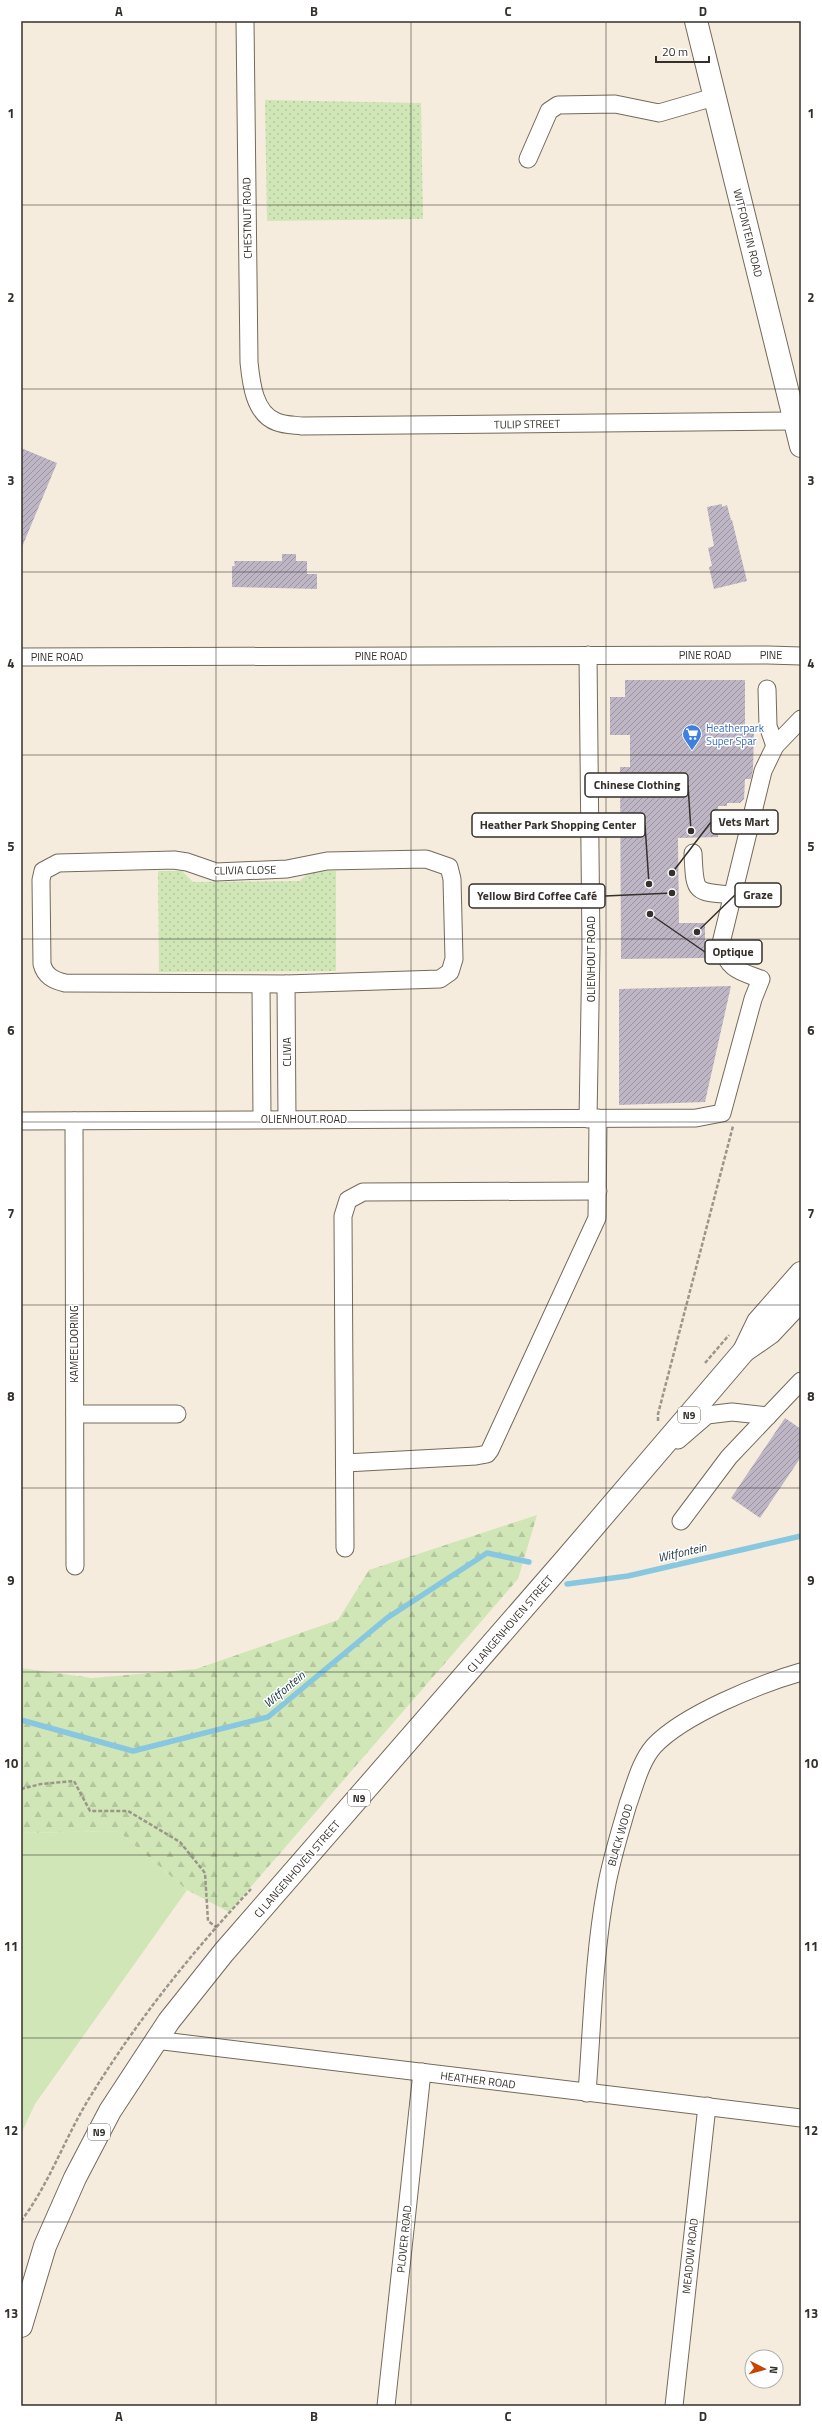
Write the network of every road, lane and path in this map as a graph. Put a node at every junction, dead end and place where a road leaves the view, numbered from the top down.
1 (245, 21) edge
2 (696, 21) edge
3 (714, 97) junction
4 (528, 159) dead end
5 (262, 412) joint
6 (795, 421) junction
7 (801, 446) edge
8 (742, 655) joint
9 (588, 656) junction
10 (801, 656) edge
11 (21, 658) edge
12 (767, 689) dead end
13 (801, 720) edge
14 (775, 746) junction
15 (694, 853) dead end
16 (733, 895) junction
17 (286, 984) junction
18 (261, 985) junction
19 (593, 1118) junction
20 (262, 1119) junction
21 (287, 1119) junction
22 (21, 1121) edge
23 (74, 1121) junction
24 (734, 1122) dead end
25 (598, 1191) junction
26 (801, 1273) edge
27 (801, 1300) edge
28 (744, 1351) junction
29 (801, 1382) edge
30 (75, 1414) junction
31 (177, 1414) dead end
32 (768, 1416) junction
33 (658, 1422) dead end
34 (345, 1463) junction
35 (634, 1478) junction
36 (681, 1521) dead end
37 (345, 1548) dead end
38 (75, 1566) dead end
39 (801, 1672) edge
40 (21, 1789) edge
41 (216, 1927) dead end
42 (155, 2040) junction
43 (422, 2072) junction
44 (587, 2093) junction
45 (707, 2106) junction
46 (801, 2118) edge
47 (21, 2326) edge
48 (386, 2406) edge
49 (674, 2406) edge

1 - 5 street, CHESTNUT ROAD
2 - 3 main road, WITFONTEIN ROAD
3 - 4 street
3 - 6 main road, WITFONTEIN ROAD
5 - 6 street, TULIP STREET
6 - 7 main road, WITFONTEIN ROAD
8 - 9 street, PINE ROAD
8 - 10 street, PINE
9 - 11 street, PINE ROAD
9 - 19 street, OLIENHOUT ROAD
12 - 14 street
13 - 14 street
14 - 16 street
15 - 16 street
16 - 19 street
17 - 18 street, CLIVIA CLOSE
17 - 18 street, CLIVIA CLOSE
17 - 21 street, CLIVIA
18 - 20 street
19 - 21 street, OLIENHOUT ROAD
19 - 25 street
20 - 21 street, OLIENHOUT ROAD
20 - 23 street, OLIENHOUT ROAD
22 - 23 street, OLIENHOUT ROAD
23 - 30 street, KAMEELDORING
24 - 33 path
25 - 34 street
25 - 34 street
26 - 28 main road, CJ LANGENHOVEN STREET / N9
27 - 28 main road, CJ LANGENHOVEN STREET / N9
28 - 35 main road, CJ LANGENHOVEN STREET / N9
29 - 32 street
30 - 31 street
30 - 38 street, KAMEELDORING
32 - 35 street
32 - 36 street
34 - 37 street
35 - 42 main road, CJ LANGENHOVEN STREET / N9
39 - 44 street, BLACK WOOD
40 - 41 path
42 - 43 street, HEATHER ROAD
42 - 47 main road, CJ LANGENHOVEN STREET / N9
43 - 44 street, HEATHER ROAD
43 - 48 street, PLOVER ROAD
44 - 45 street, HEATHER ROAD
45 - 46 street, HEATHER ROAD
45 - 49 street, MEADOW ROAD

